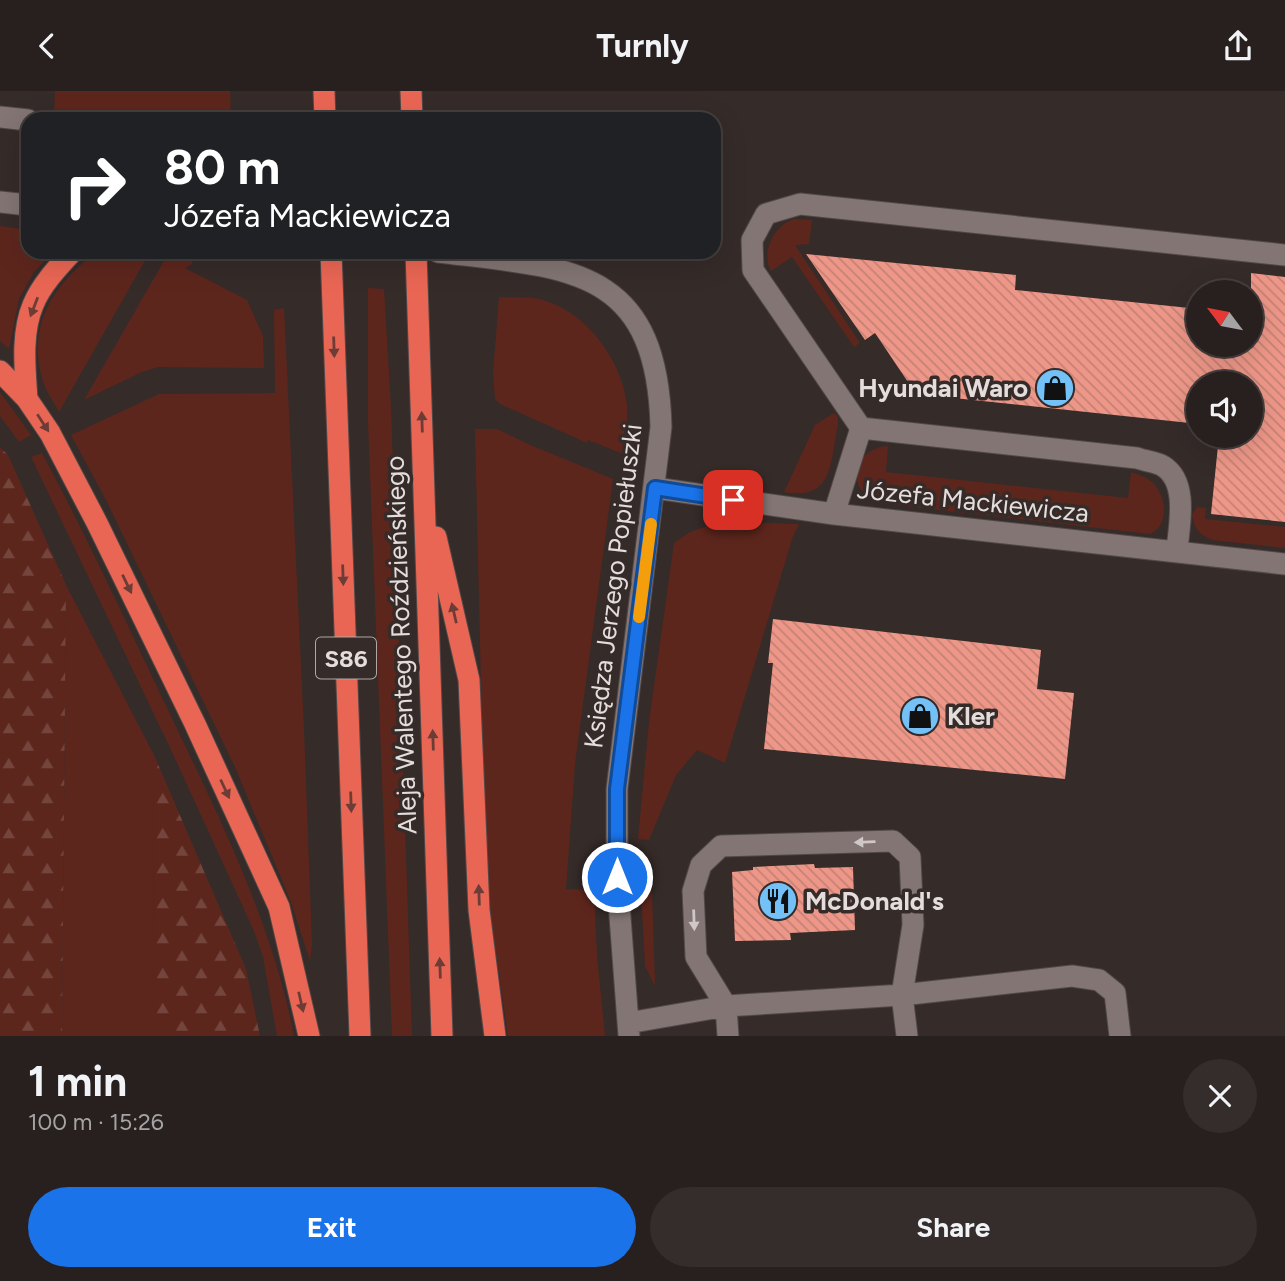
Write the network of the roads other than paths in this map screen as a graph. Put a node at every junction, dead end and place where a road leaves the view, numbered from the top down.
1 (324, 91) edge
2 (411, 91) edge
3 (325, 112) edge
4 (412, 112) edge
5 (0, 117) edge
6 (21, 119) edge
7 (0, 202) edge
8 (21, 204) edge
9 (1285, 255) edge
10 (65, 259) edge
11 (331, 259) edge
12 (416, 259) edge
13 (491, 259) edge
14 (0, 371) edge
15 (27, 398) junction
16 (861, 428) junction
17 (655, 488) junction
18 (425, 490) junction
19 (834, 514) junction
20 (1177, 550) junction
21 (1285, 564) edge
22 (902, 995) junction
23 (726, 1006) junction
24 (629, 1029) edge
25 (309, 1036) edge
26 (360, 1036) edge
27 (442, 1036) edge
28 (495, 1036) edge
29 (729, 1036) edge
30 (907, 1036) edge
31 (1121, 1036) edge

1 - 3 highway
2 - 4 highway
5 - 6 street
7 - 8 street
9 - 16 street
10 -> 15 highway
11 -> 26 highway, Aleja Walentego Roździeńskiego / S86
18 -> 12 highway, Aleja Walentego Roździeńskiego
13 - 17 street, Księdza Jerzego Popiełuszki
14 - 15 highway
15 -> 25 highway
16 - 19 street
16 - 20 street
17 - 19 street, Józefa Mackiewicza
17 - 24 street, Księdza Jerzego Popiełuszki
27 -> 18 highway, Aleja Walentego Roździeńskiego
28 -> 18 highway
19 - 20 street, Józefa Mackiewicza
20 - 21 street, Józefa Mackiewicza
22 - 23 street
22 -> 23 street
22 - 30 street
22 - 31 street
23 - 24 street
23 - 29 street

